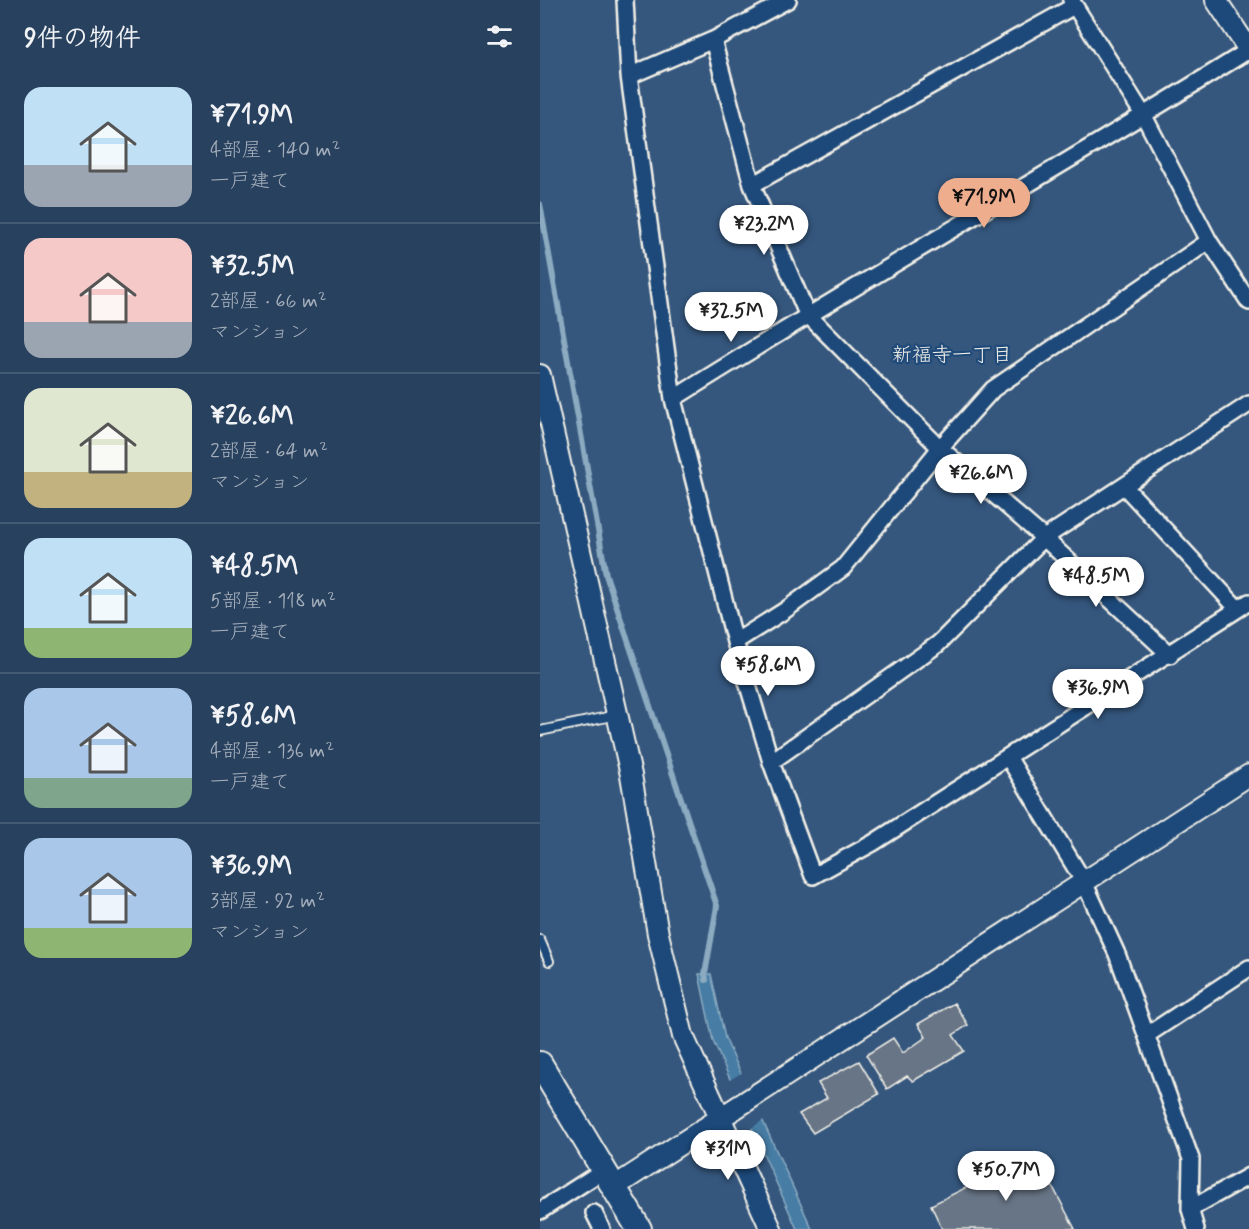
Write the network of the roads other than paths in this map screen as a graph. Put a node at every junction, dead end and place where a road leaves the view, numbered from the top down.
1 (625, 0) edge
2 (788, 0) edge
3 (1216, 0) edge
4 (1073, 3) edge
5 (713, 40) junction
6 (1249, 50) edge
7 (629, 76) junction
8 (1144, 116) junction
9 (752, 185) junction
10 (1209, 242) junction
11 (1249, 302) edge
12 (807, 314) junction
13 (540, 375) edge
14 (673, 399) junction
15 (1249, 404) edge
16 (940, 448) junction
17 (1124, 486) junction
18 (1044, 538) junction
19 (1244, 605) edge
20 (735, 642) junction
21 (1170, 655) junction
22 (617, 715) junction
23 (540, 731) edge
24 (1008, 757) junction
25 (771, 762) junction
26 (1249, 775) edge
27 (1084, 882) junction
28 (540, 940) edge
29 (549, 961) dead end
30 (1249, 968) edge
31 (1147, 1035) junction
32 (540, 1064) edge
33 (719, 1118) junction
34 (1249, 1176) edge
35 (609, 1178) junction
36 (1190, 1209) junction
37 (540, 1211) edge
38 (594, 1213) dead end
39 (602, 1229) edge
40 (639, 1229) edge
41 (771, 1229) edge
42 (1196, 1229) edge

1 - 7 street
2 - 5 street
3 - 6 street
4 - 8 street
4 - 9 street
5 - 7 street
5 - 9 street
6 - 8 street
7 - 14 street
8 - 10 street
8 - 12 street
9 - 12 street
10 - 11 street
10 - 16 street
12 - 14 street
12 - 16 street
13 - 22 street
14 - 20 street
15 - 17 street
16 - 18 street
16 - 20 street
17 - 18 street
17 - 19 street
18 - 21 street
18 - 25 street
19 - 21 street
20 - 25 street
21 - 24 street
22 - 23 lane
22 - 33 street
24 - 25 street
24 - 27 street
26 - 27 street
27 - 31 street
27 - 33 street
28 - 29 lane
30 - 31 street
31 - 36 street
32 - 35 main road
33 - 35 street
33 - 41 street
34 - 36 street
35 - 37 street
35 - 40 main road
36 - 42 street
38 - 39 street

